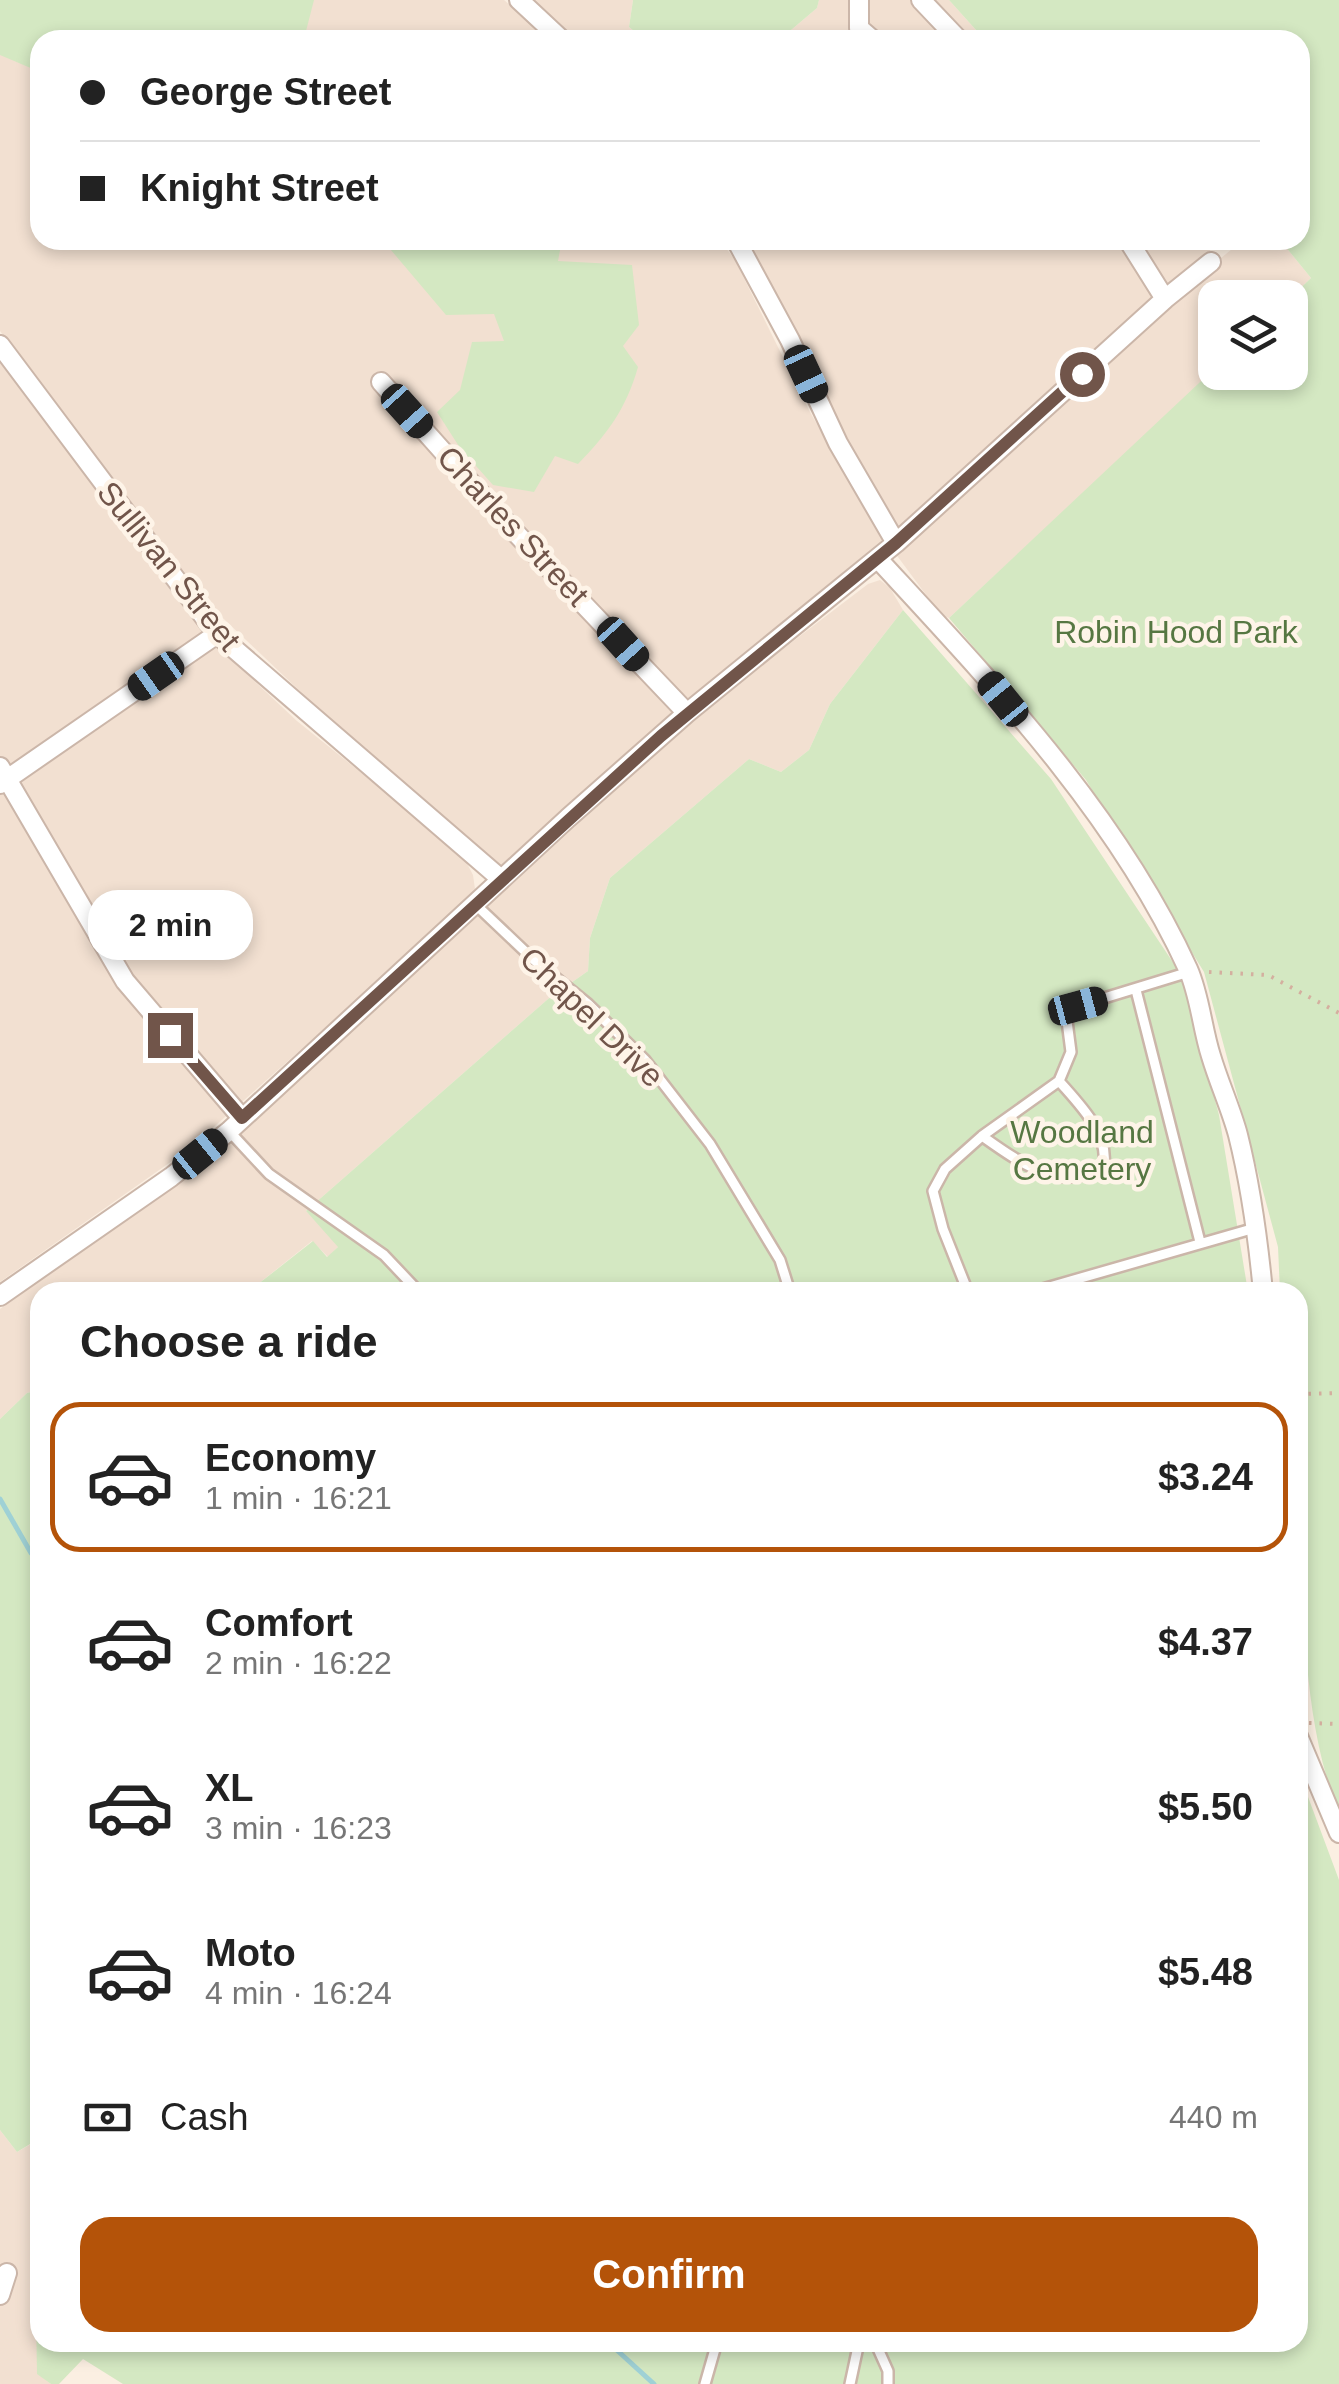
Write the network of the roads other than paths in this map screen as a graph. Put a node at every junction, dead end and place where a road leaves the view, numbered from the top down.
1 (518, 0) edge
2 (859, 0) edge
3 (921, 0) edge
4 (551, 30) edge
5 (861, 30) edge
6 (950, 30) edge
7 (741, 250) edge
8 (1134, 250) edge
9 (1211, 262) dead end
10 (1164, 299) junction
11 (0, 345) edge
12 (381, 382) dead end
13 (896, 543) junction
14 (878, 558) junction
15 (217, 634) junction
16 (687, 713) junction
17 (2, 777) edge
18 (500, 879) junction
19 (475, 904) junction
20 (1189, 972) junction
21 (1136, 990) junction
22 (1059, 1081) junction
23 (236, 1124) junction
24 (982, 1136) junction
25 (1257, 1227) junction
26 (1200, 1242) junction
27 (410, 1282) edge
28 (787, 1282) edge
29 (964, 1282) edge
30 (1066, 1282) edge
31 (1262, 1282) edge
32 (0, 1296) edge
33 (1308, 1760) edge
34 (1339, 1833) edge
35 (7, 2273) dead end
36 (0, 2295) edge
37 (714, 2352) edge
38 (857, 2352) edge
39 (879, 2352) edge
40 (704, 2384) edge
41 (850, 2384) edge
42 (888, 2384) edge

1 - 4 street
2 - 5 street
3 - 6 street
7 - 13 street
8 - 10 street
9 - 10 street
10 - 13 street
11 - 15 street, Sullivan Street
12 - 16 street, Charles Street
13 - 14 street
14 - 16 street
14 - 20 street
15 - 17 street
15 - 18 street, Sullivan Street
16 - 18 street
17 - 23 street
18 - 19 street
19 - 23 street
19 - 28 lane, Chapel Drive
20 - 21 lane
20 - 25 street
21 - 22 lane
21 - 26 lane
22 - 24 lane
22 - 24 lane
23 - 27 lane
23 - 32 street
24 - 29 lane
25 - 26 lane
25 - 31 street
26 - 30 lane
33 - 34 street
35 - 36 street
37 - 40 lane
38 - 41 lane
39 - 42 lane

